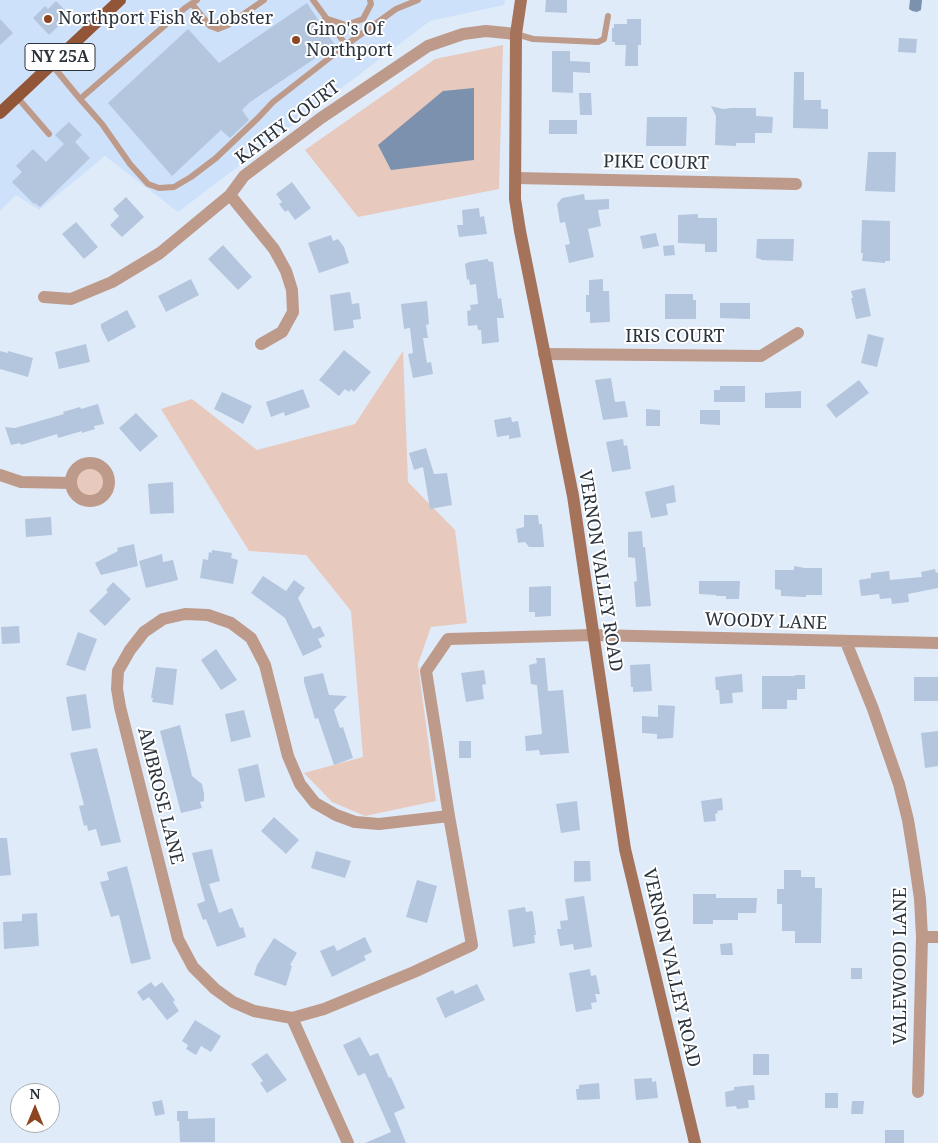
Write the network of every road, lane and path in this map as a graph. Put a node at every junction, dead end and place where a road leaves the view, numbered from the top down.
1 (120, 0) edge
2 (264, 0) edge
3 (313, 0) edge
4 (370, 0) edge
5 (418, 0) edge
6 (521, 0) edge
7 (194, 2) edge
8 (608, 16) dead end
9 (326, 18) junction
10 (516, 34) junction
11 (346, 45) junction
12 (52, 64) junction
13 (16, 97) junction
14 (80, 99) junction
15 (0, 113) edge
16 (49, 134) dead end
17 (516, 178) junction
18 (796, 184) dead end
19 (230, 196) junction
20 (44, 297) dead end
21 (798, 333) dead end
22 (261, 344) dead end
23 (544, 354) junction
24 (0, 474) edge
25 (71, 483) dead end
26 (593, 635) junction
27 (846, 642) junction
28 (938, 643) edge
29 (449, 816) junction
30 (922, 936) junction
31 (938, 937) edge
32 (292, 1018) junction
33 (918, 1092) dead end
34 (348, 1143) edge
35 (695, 1143) edge

1 - 12 main road, NY 25A
2 - 7 lane
3 - 9 lane
4 - 9 lane
5 - 11 lane
6 - 10 main road, VERNON VALLEY ROAD
7 - 14 lane
8 - 10 lane
9 - 11 lane
10 - 17 main road, VERNON VALLEY ROAD
10 - 19 street, KATHY COURT
11 - 14 lane
12 - 13 main road, NY 25A
12 - 14 lane
13 - 15 main road, NY 25A
13 - 16 lane
17 - 18 street, PIKE COURT
17 - 23 main road, VERNON VALLEY ROAD
19 - 20 street, KATHY COURT
19 - 22 street
21 - 23 street, IRIS COURT
23 - 26 main road, VERNON VALLEY ROAD
24 - 25 street
26 - 27 street, WOODY LANE
26 - 29 street, AMBROSE LANE
26 - 35 main road, VERNON VALLEY ROAD
27 - 28 street, WOODY LANE
27 - 30 street, VALEWOOD LANE
29 - 32 street, AMBROSE LANE
29 - 32 street, AMBROSE LANE
30 - 31 street
30 - 33 street, VALEWOOD LANE
32 - 34 street

